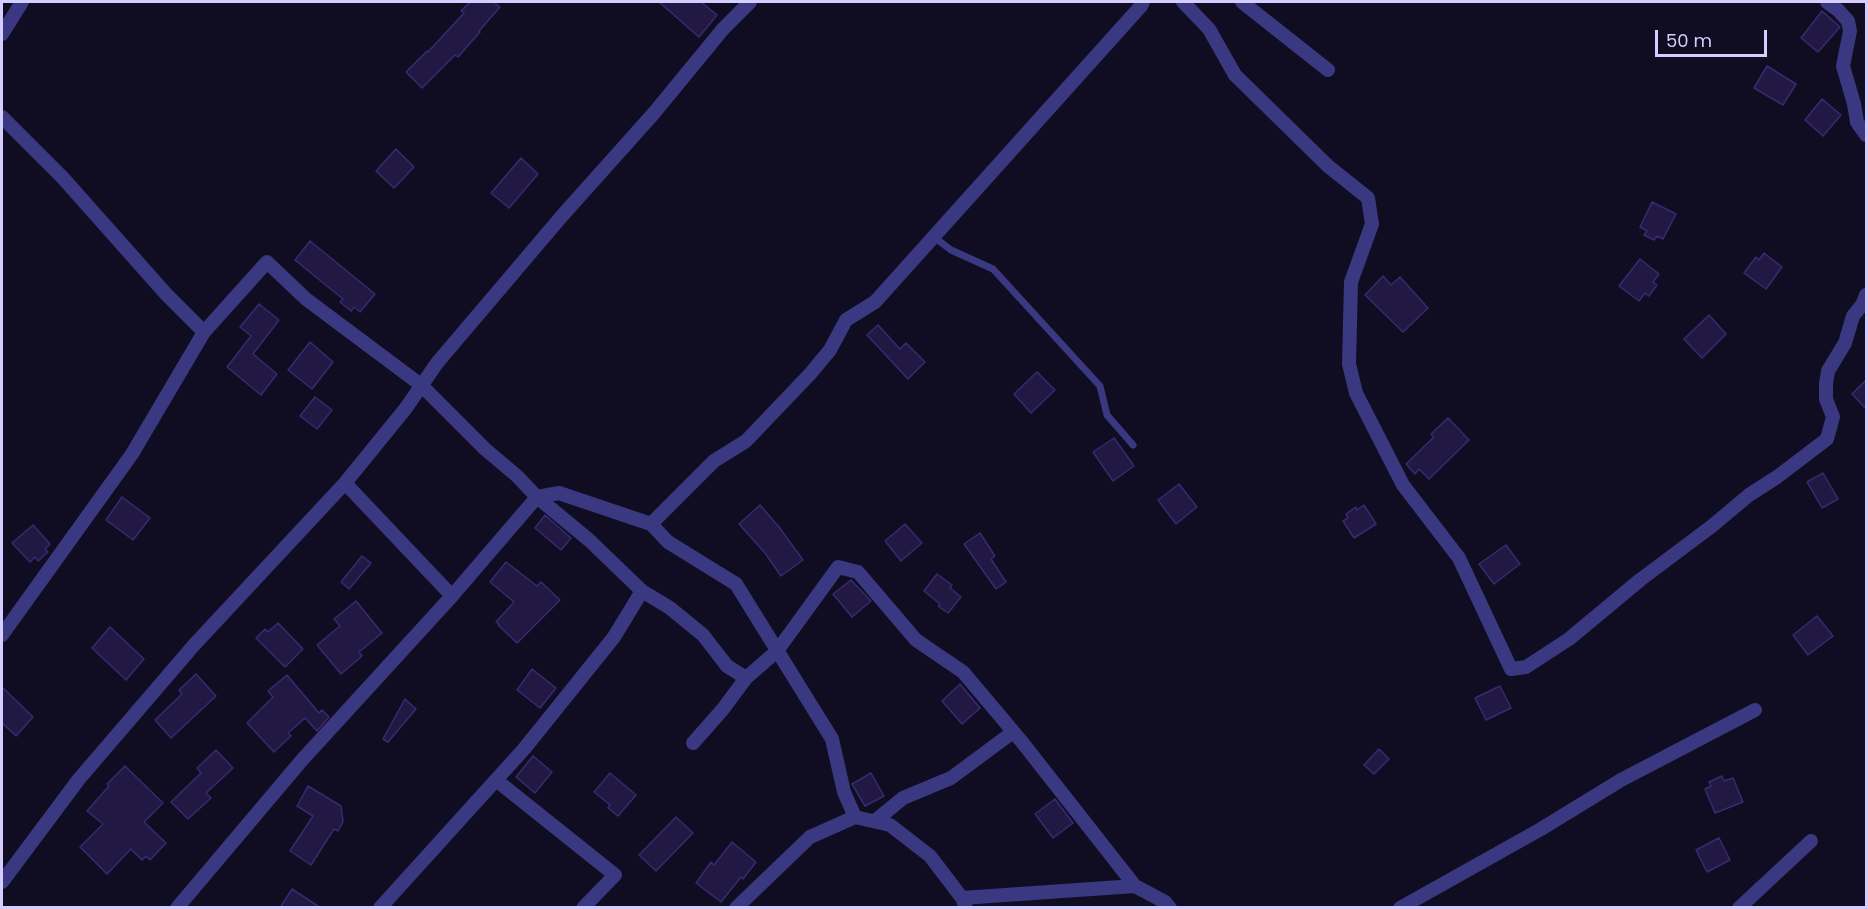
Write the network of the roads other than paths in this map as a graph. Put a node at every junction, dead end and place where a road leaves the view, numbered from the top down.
1 (22, 2) edge
2 (750, 2) edge
3 (1143, 2) edge
4 (1183, 2) edge
5 (1242, 2) edge
6 (1827, 2) edge
7 (2, 34) edge
8 (1328, 70) dead end
9 (2, 117) edge
10 (1866, 135) edge
11 (934, 237) junction
12 (1866, 295) edge
13 (204, 332) junction
14 (421, 385) junction
15 (1133, 445) dead end
16 (345, 483) junction
17 (537, 497) junction
18 (651, 524) junction
19 (642, 591) junction
20 (452, 596) junction
21 (2, 634) edge
22 (777, 651) junction
23 (746, 678) junction
24 (1755, 710) dead end
25 (1013, 732) junction
26 (693, 743) dead end
27 (496, 780) junction
28 (855, 817) junction
29 (875, 821) junction
30 (1811, 840) dead end
31 (2, 882) edge
32 (1135, 886) junction
33 (964, 903) edge
34 (177, 908) edge
35 (380, 908) edge
36 (583, 908) edge
37 (736, 908) edge
38 (1170, 908) edge
39 (1400, 908) edge
40 (1739, 908) edge

1 - 7 street
2 - 14 street
3 - 11 street
4 - 12 street
5 - 8 street
6 - 10 street
9 - 13 street
11 - 15 lane
11 - 18 street
13 - 14 street
13 - 21 street
14 - 16 street
14 - 17 street
16 - 20 street
16 - 31 street
17 - 18 street
17 - 19 street
17 - 20 street
18 - 22 street
19 - 23 street
19 - 27 street
20 - 34 street
22 - 23 street
22 - 25 street
22 - 28 street
23 - 26 street
24 - 39 street
25 - 29 street
25 - 32 street
27 - 35 street
27 - 36 street
28 - 29 street
28 - 37 street
29 - 33 street
30 - 40 street
32 - 33 street
32 - 38 street

